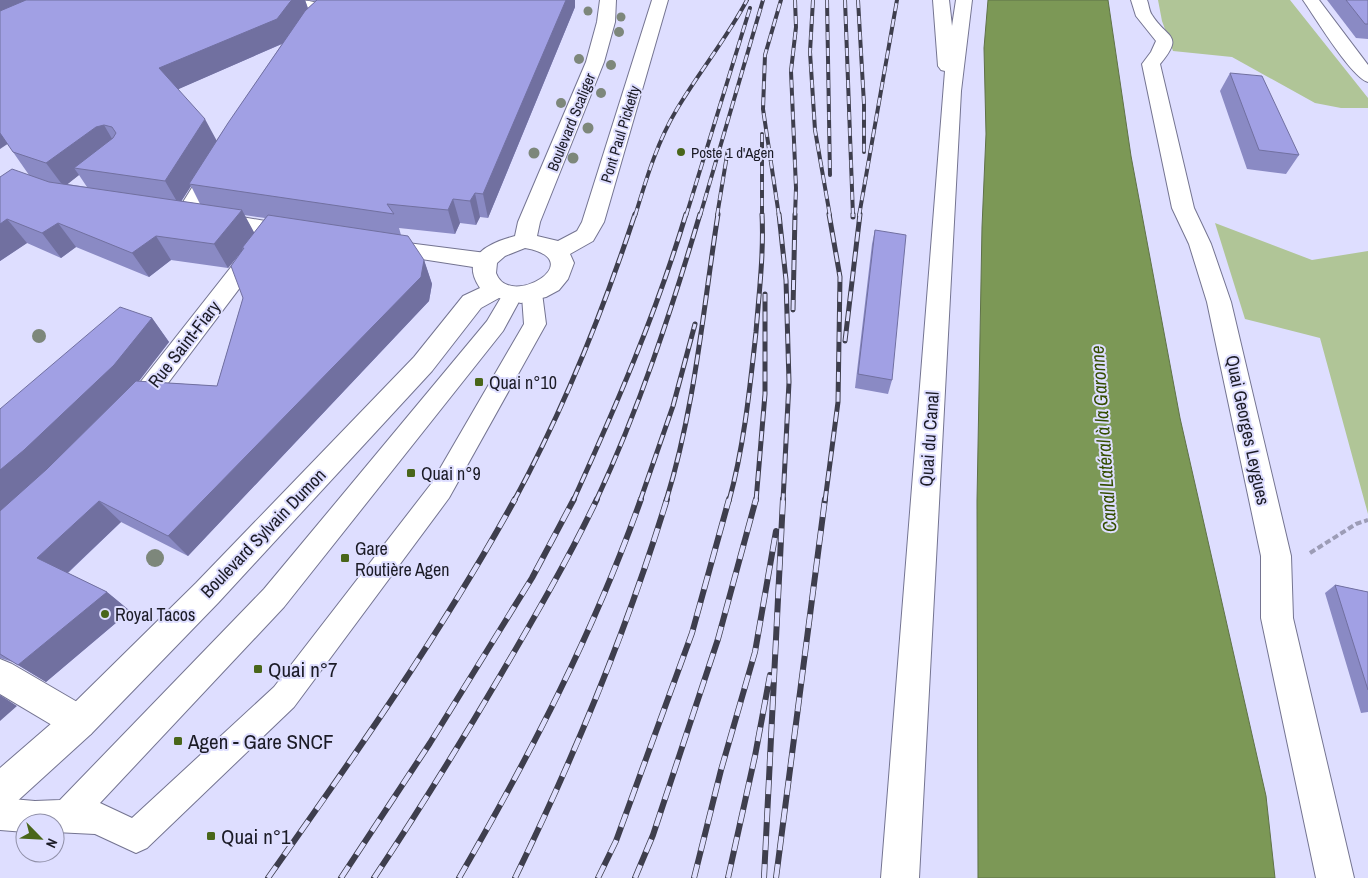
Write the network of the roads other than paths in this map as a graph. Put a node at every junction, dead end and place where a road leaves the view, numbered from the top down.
1 (296, 0) edge
2 (608, 0) edge
3 (660, 0) edge
4 (941, 0) edge
5 (953, 0) edge
6 (964, 0) edge
7 (1139, 0) edge
8 (1311, 0) edge
9 (963, 22) junction
10 (298, 43) edge
11 (1368, 76) edge
12 (952, 92) junction
13 (224, 153) edge
14 (273, 229) junction
15 (312, 236) edge
16 (525, 241) junction
17 (362, 243) edge
18 (558, 251) junction
19 (486, 262) junction
20 (514, 292) junction
21 (111, 429) edge
22 (0, 675) edge
23 (79, 722) junction
24 (0, 792) edge
25 (0, 814) edge
26 (67, 815) junction
27 (900, 878) edge
28 (1335, 878) edge

1 - 10 street
2 - 16 street, Boulevard Scaliger
3 - 18 street, Pont Paul Picketty
4 - 12 street
5 - 9 street
6 - 9 street, Quai du Canal
7 - 28 street, Quai Georges Leygues
8 - 11 street
9 - 12 street, Quai du Canal
12 - 27 street, Quai du Canal
13 - 14 street
14 - 15 street
14 - 21 street, Rue Saint-Fiary
16 - 18 street
16 - 19 street
17 - 19 street
18 - 20 street
19 - 20 street
20 - 23 street, Boulevard Sylvain Dumon
20 - 26 lane
20 - 26 lane
22 - 23 street
23 - 24 street, Boulevard Sylvain Dumon
25 - 26 lane

